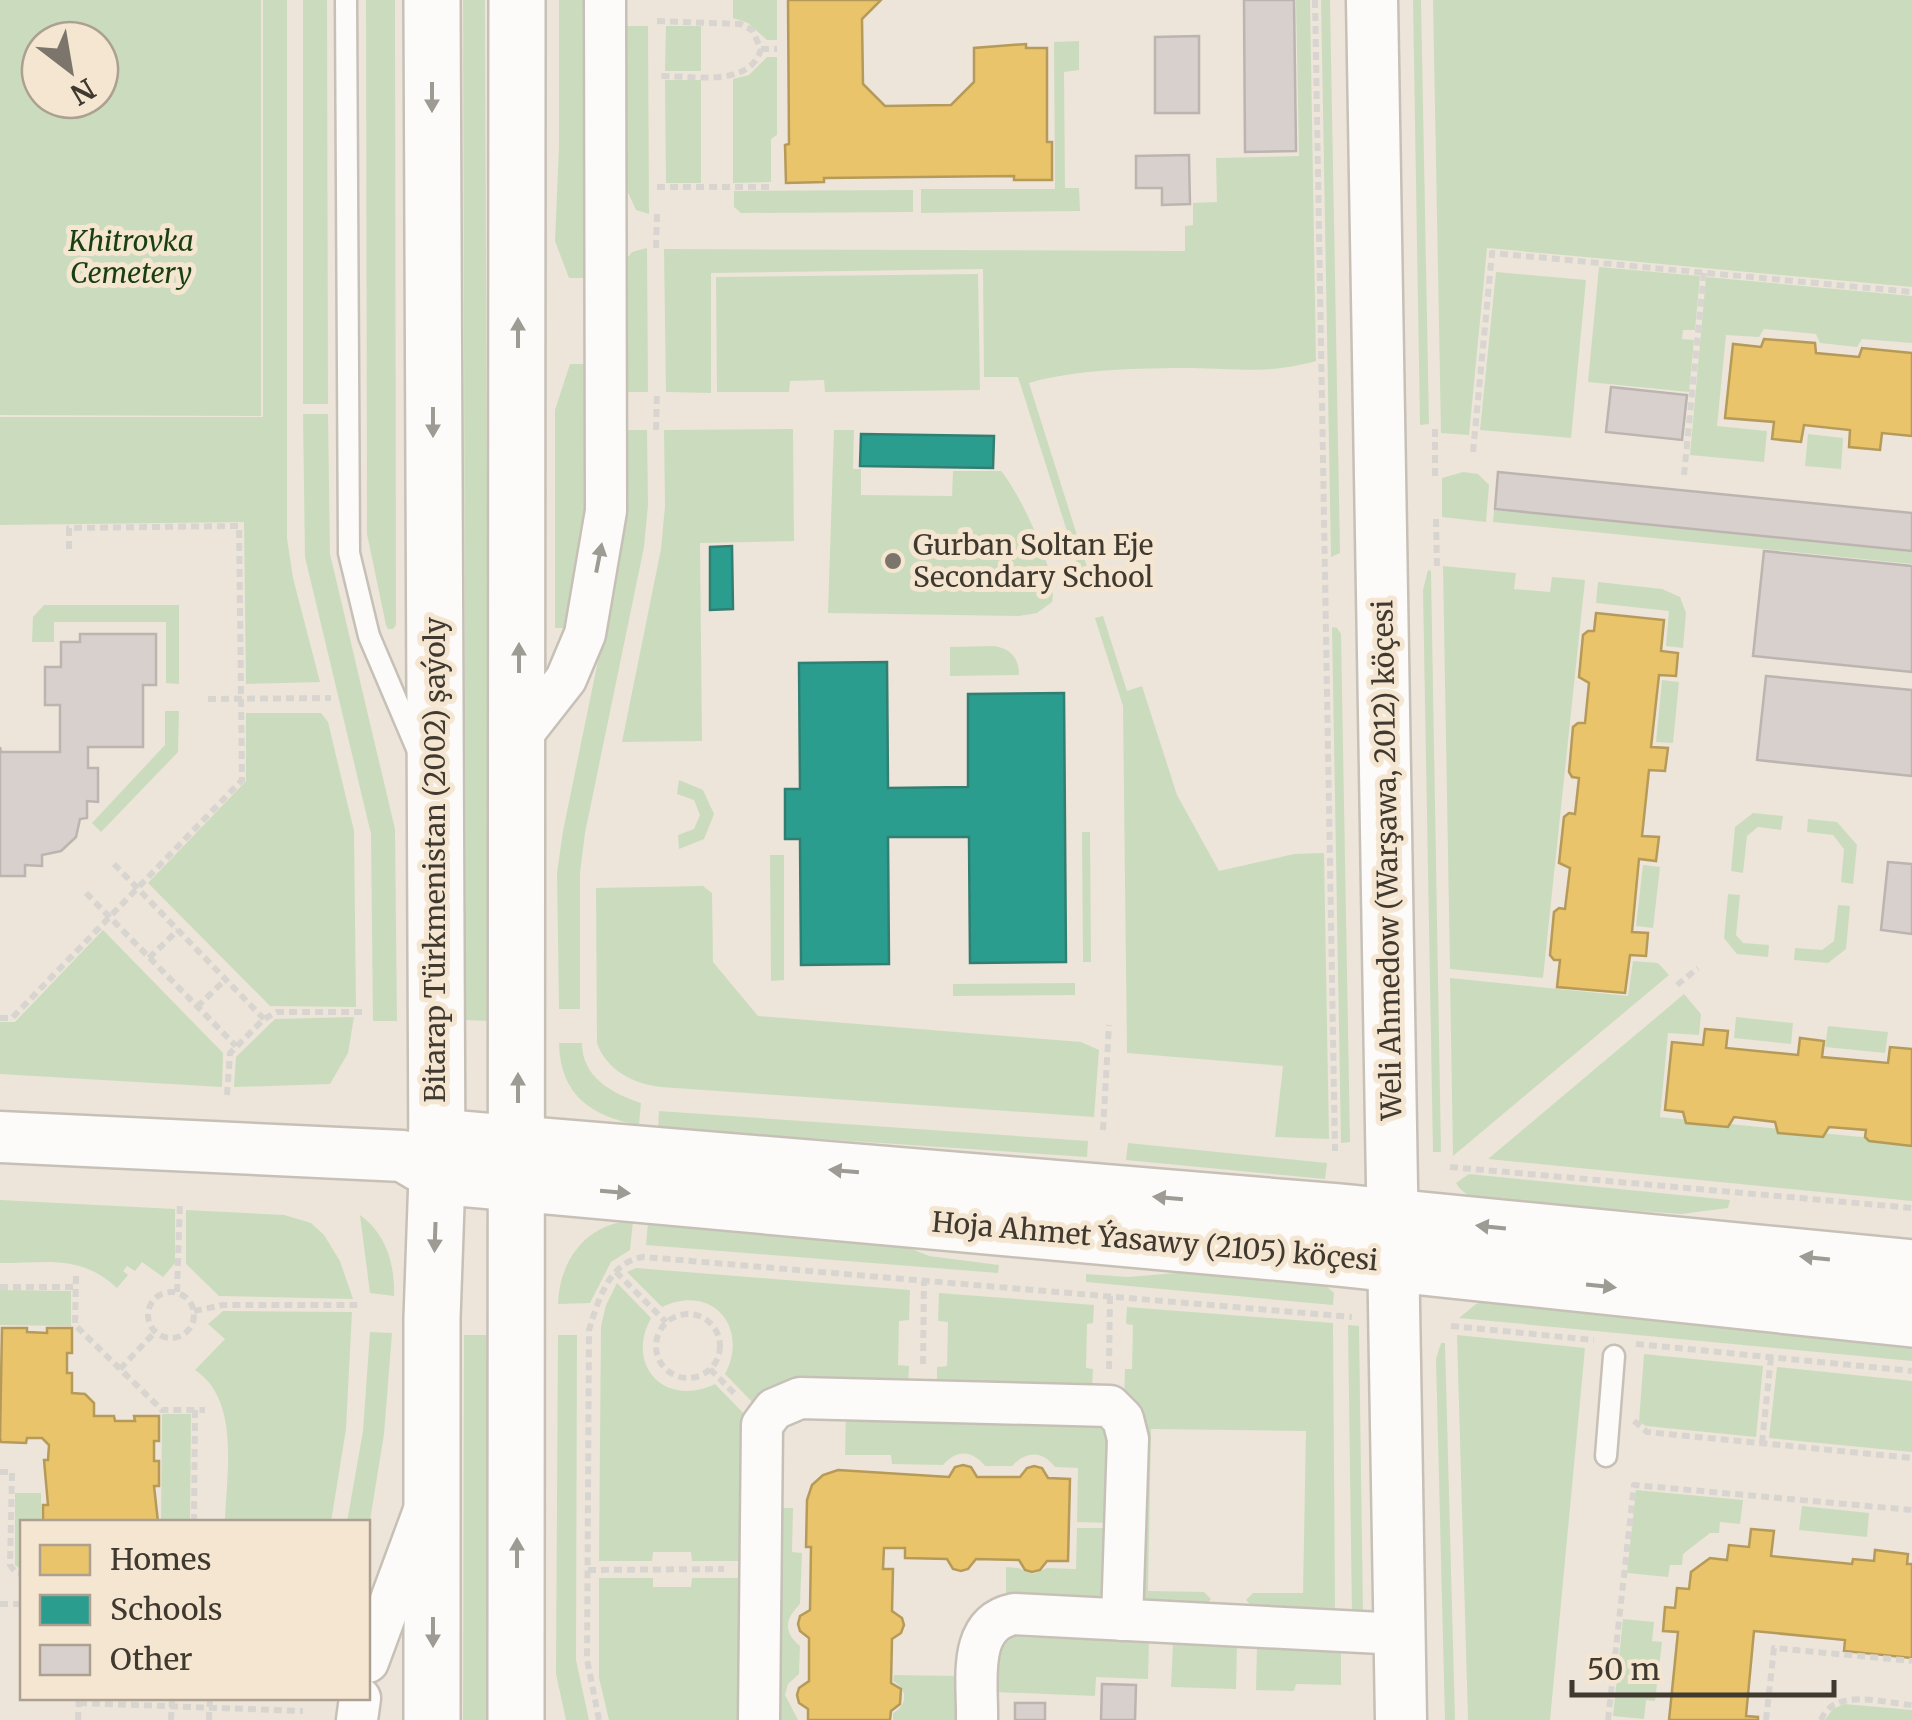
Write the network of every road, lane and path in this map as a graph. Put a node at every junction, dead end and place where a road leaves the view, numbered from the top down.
1 (346, 0) edge
2 (432, 0) edge
3 (517, 0) edge
4 (605, 0) edge
5 (1315, 0) edge
6 (1372, 0) edge
7 (656, 22) dead end
8 (777, 48) dead end
9 (761, 49) junction
10 (657, 76) dead end
11 (657, 187) dead end
12 (771, 187) dead end
13 (657, 214) dead end
14 (656, 248) dead end
15 (1704, 272) junction
16 (1912, 292) edge
17 (657, 392) dead end
18 (1435, 428) dead end
19 (656, 430) dead end
20 (1473, 452) dead end
21 (1684, 474) dead end
22 (1436, 477) dead end
23 (1436, 519) dead end
24 (69, 550) dead end
25 (1437, 568) dead end
26 (331, 698) dead end
27 (208, 699) dead end
28 (241, 699) junction
29 (519, 739) junction
30 (434, 788) junction
31 (114, 864) dead end
32 (137, 888) junction
33 (86, 893) dead end
34 (110, 917) junction
35 (178, 930) junction
36 (149, 958) junction
37 (1698, 968) dead end
38 (226, 979) junction
39 (1677, 985) dead end
40 (197, 1007) junction
41 (364, 1012) dead end
42 (0, 1018) edge
43 (264, 1018) junction
44 (1108, 1024) dead end
45 (236, 1046) junction
46 (228, 1095) dead end
47 (1103, 1130) dead end
48 (0, 1137) edge
49 (1335, 1151) dead end
50 (425, 1156) junction
51 (518, 1163) junction
52 (1450, 1167) dead end
53 (180, 1202) dead end
54 (1912, 1208) edge
55 (1393, 1240) junction
56 (1912, 1268) edge
57 (616, 1272) dead end
58 (76, 1276) dead end
59 (924, 1280) dead end
60 (0, 1287) edge
61 (75, 1287) junction
62 (178, 1292) junction
63 (1110, 1296) dead end
64 (362, 1305) dead end
65 (194, 1311) junction
66 (1912, 1319) edge
67 (666, 1322) junction
68 (1451, 1326) dead end
69 (155, 1332) junction
70 (1596, 1340) dead end
71 (1640, 1344) junction
72 (1621, 1350) joint
73 (1771, 1357) junction
74 (1638, 1362) dead end
75 (120, 1369) junction
76 (1912, 1371) edge
77 (922, 1400) junction
78 (1102, 1404) junction
79 (195, 1410) junction
80 (205, 1410) dead end
81 (1632, 1412) dead end
82 (1762, 1443) junction
83 (1606, 1456) dead end
84 (1912, 1458) edge
85 (0, 1472) edge
86 (433, 1486) junction
87 (1912, 1510) edge
88 (194, 1520) edge
89 (588, 1570) dead end
90 (760, 1570) junction
91 (20, 1574) edge
92 (516, 1620) junction
93 (1122, 1620) junction
94 (1400, 1634) junction
95 (370, 1657) edge
96 (1912, 1661) edge
97 (79, 1700) edge
98 (172, 1700) edge
99 (210, 1700) edge
100 (1912, 1705) edge
101 (172, 1707) junction
102 (210, 1708) junction
103 (304, 1711) dead end
104 (78, 1720) edge
105 (171, 1720) edge
106 (209, 1720) edge
107 (432, 1720) edge
108 (516, 1720) edge
109 (544, 1720) edge
110 (759, 1720) edge
111 (978, 1720) edge
112 (1401, 1720) edge
113 (1608, 1720) edge
114 (1766, 1720) edge
115 (1820, 1720) edge

1 - 30 lane
2 -> 30 main road, Bitarap Türkmenistan (2002) şaýoly
29 -> 3 main road
29 -> 4 street
5 - 49 path
6 - 55 street, Weli Ahmedow (Warşawa, 2012) köçesi
7 - 9 path
8 - 9 path
9 - 10 path
11 - 12 path
13 - 14 path
15 - 16 path
15 - 20 path
15 - 21 path
17 - 19 path
18 - 22 path
23 - 25 path
24 - 28 path
26 - 28 path
27 - 28 path
28 - 32 path
51 -> 29 main road
30 - 50 main road, Bitarap Türkmenistan (2002) şaýoly
31 - 32 path
32 - 34 path
32 - 35 path
33 - 34 path
34 - 36 path
34 - 42 path
35 - 36 path
35 - 38 path
36 - 40 path
37 - 39 path
38 - 40 path
38 - 43 path
40 - 45 path
41 - 43 path
43 - 45 path
44 - 47 path
45 - 46 path
48 - 50 street, Hoja Ahmet Ýasawy (2105) köçesi
50 - 51 main road, Hoja Ahmet Ýasawy (2105) köçesi
50 -> 86 main road, Bitarap Türkmenistan (2002) şaýoly
51 - 55 main road, Hoja Ahmet Ýasawy (2105) köçesi
92 -> 51 main road
52 - 54 path
53 - 62 path
56 -> 55 main road, Hoja Ahmet Ýasawy (2105) köçesi
55 -> 66 main road, Hoja Ahmet Ýasawy (2105) köçesi
55 - 94 street, Weli Ahmedow (Warşawa, 2012) köçesi
57 - 67 path
58 - 61 path
59 - 77 path
60 - 61 path
61 - 75 path
62 - 65 path
62 - 69 path
63 - 78 path
64 - 65 path
65 - 69 path
67 - 67 path
68 - 70 path
69 - 75 path
71 - 72 path
71 - 73 path
71 - 74 path
72 - 83 lane
73 - 76 path
73 - 82 path
75 - 79 path
77 - 78 street
77 - 90 street
78 - 93 street
79 - 80 path
79 - 88 path
81 - 82 path
82 - 84 path
85 - 91 path
86 - 95 street
86 -> 107 main road, Bitarap Türkmenistan (2002) şaýoly
87 - 113 path
89 - 90 path
90 - 110 street
92 - 108 main road
92 - 109 street
93 - 94 street
93 - 111 street
94 - 112 street, Weli Ahmedow (Warşawa, 2012) köçesi
96 - 114 path
97 - 101 path
97 - 104 path
98 - 101 path
99 - 102 path
100 - 115 path
101 - 102 path
101 - 105 path
102 - 103 path
102 - 106 path

